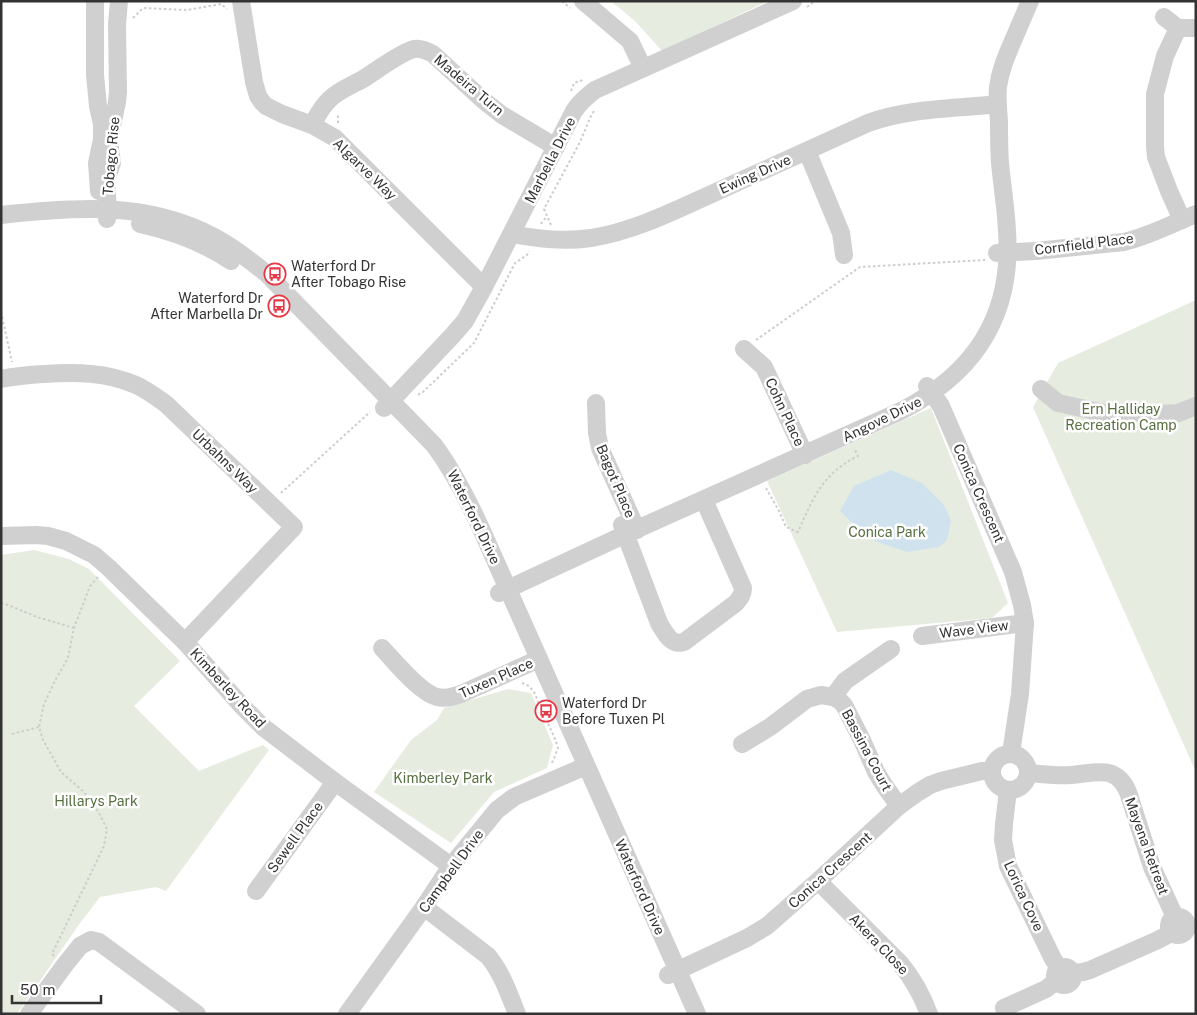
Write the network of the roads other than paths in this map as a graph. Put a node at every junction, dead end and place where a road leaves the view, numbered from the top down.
1 (95, 1) edge
2 (119, 1) edge
3 (1018, 1) edge
4 (1030, 1) edge
5 (576, 4) edge
6 (800, 4) edge
7 (236, 7) edge
8 (1164, 17) dead end
9 (95, 23) junction
10 (123, 23) junction
11 (1178, 28) junction
12 (1196, 28) edge
13 (643, 68) junction
14 (97, 92) junction
15 (118, 92) junction
16 (993, 105) junction
17 (312, 125) junction
18 (556, 147) junction
19 (807, 151) junction
20 (102, 214) junction
21 (1, 215) edge
22 (1189, 217) edge
23 (1, 227) edge
24 (512, 234) junction
25 (844, 255) dead end
26 (1001, 255) junction
27 (484, 288) junction
28 (744, 349) road end
29 (8, 378) edge
30 (930, 389) junction
31 (1041, 389) dead end
32 (596, 402) dead end
33 (384, 404) junction
34 (1196, 406) edge
35 (803, 450) junction
36 (704, 500) junction
37 (630, 527) junction
38 (1, 536) edge
39 (501, 585) junction
40 (1025, 623) junction
41 (922, 636) dead end
42 (185, 642) junction
43 (382, 648) dead end
44 (891, 650) dead end
45 (534, 661) junction
46 (834, 697) junction
47 (742, 744) dead end
48 (1011, 753) junction
49 (582, 768) junction
50 (991, 771) junction
51 (1028, 773) junction
52 (335, 782) junction
53 (1008, 790) junction
54 (898, 806) junction
55 (451, 866) junction
56 (818, 881) junction
57 (256, 891) dead end
58 (424, 907) junction
59 (673, 973) junction
60 (1063, 974) junction
61 (1004, 1008) dead end
62 (29, 1014) edge
63 (197, 1014) edge
64 (347, 1014) edge
65 (517, 1014) edge
66 (686, 1014) edge
67 (697, 1014) edge
68 (929, 1014) edge

1 - 9 street, Tobago Rise
2 - 10 street, Tobago Rise
3 - 16 street, Angove Drive
4 - 16 street, Angove Drive
5 - 13 street
6 - 13 street, Marbella Drive
7 - 17 street, Algarve Way
8 - 11 street
9 - 10 street
9 - 14 street, Tobago Rise
10 - 15 street, Tobago Rise
11 - 12 street
11 - 22 street
13 - 18 street, Marbella Drive
14 - 15 street
14 - 20 street, Tobago Rise
15 - 20 street, Tobago Rise
16 - 19 street, Ewing Drive
16 - 26 street, Angove Drive
17 - 18 street, Madeira Turn
17 - 27 street, Algarve Way
18 - 24 street, Marbella Drive
19 - 24 street, Ewing Drive
19 - 25 street
20 - 21 street, Waterford Drive
20 - 23 street, Waterford Drive
20 - 33 street, Waterford Drive
22 - 26 street, Cornfield Place
24 - 27 street, Marbella Drive
26 - 30 street, Angove Drive
27 - 33 street, Marbella Drive
28 - 35 street, Cohn Place
29 - 42 street, Urbahns Way
30 - 35 street, Angove Drive
30 - 40 street, Conica Crescent
31 - 34 street
32 - 37 street, Bagot Place
33 - 39 street, Waterford Drive
35 - 36 street, Angove Drive
35 - 37 street, Angove Drive
36 - 37 street, Angove Drive
36 - 37 street, Bagot Place
37 - 39 street, Angove Drive
38 - 42 street, Kimberley Road
39 - 45 street, Waterford Drive
40 - 41 street, Wave View
40 - 48 street, Conica Crescent
42 - 52 street, Kimberley Road
43 - 45 street, Tuxen Place
44 - 46 street, Bassina Court
45 - 49 street, Waterford Drive
46 - 47 street, Bassina Court
46 - 54 street, Bassina Court
48 - 50 street
48 - 51 street
49 - 55 street, Campbell Drive
49 - 59 street, Waterford Drive
50 - 53 street
50 - 54 street, Conica Crescent
51 - 53 street
51 - 60 street, Mayena Retreat
52 - 55 street, Kimberley Road
52 - 57 street, Sewell Place
53 - 60 street, Lorica Cove
54 - 56 street, Conica Crescent
55 - 58 street, Campbell Drive
56 - 59 street, Conica Crescent
56 - 68 street, Akera Close
58 - 64 street, Campbell Drive
58 - 65 street
59 - 66 street, Waterford Drive
59 - 67 street, Waterford Drive
60 - 61 street
62 - 63 street

